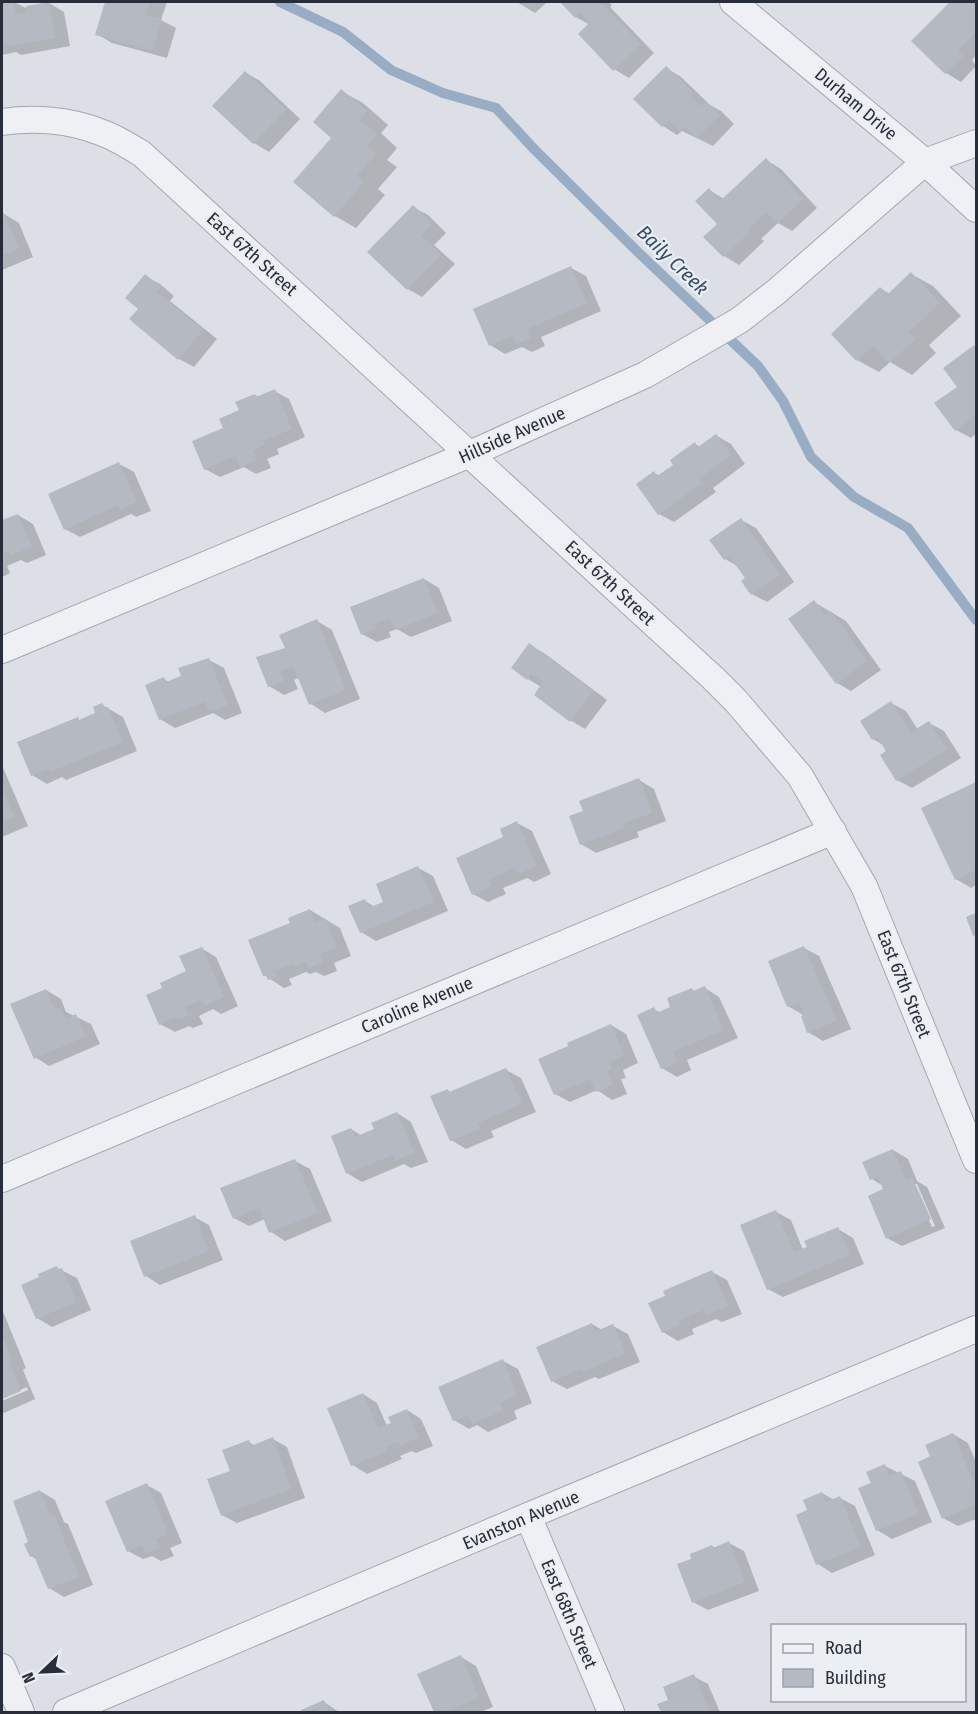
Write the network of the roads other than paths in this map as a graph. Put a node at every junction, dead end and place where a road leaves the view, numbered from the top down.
1 (733, 2) edge
2 (2, 122) edge
3 (976, 143) edge
4 (925, 162) junction
5 (976, 208) edge
6 (470, 454) junction
7 (2, 650) edge
8 (833, 831) junction
9 (976, 1160) edge
10 (2, 1179) edge
11 (976, 1329) edge
12 (528, 1516) junction
13 (2, 1667) edge
14 (21, 1713) edge
15 (66, 1713) edge
16 (611, 1713) edge

1 - 4 street, Durham Drive
2 - 6 street, East 67th Street
3 - 4 street, Hillside Avenue
4 - 5 street, Durham Drive
4 - 6 street, Hillside Avenue
6 - 7 street, Hillside Avenue
6 - 8 street, East 67th Street
8 - 9 street, East 67th Street
8 - 10 street, Caroline Avenue
11 - 12 street, Evanston Avenue
12 - 15 street, Evanston Avenue
12 - 16 street, East 68th Street
13 - 14 street

